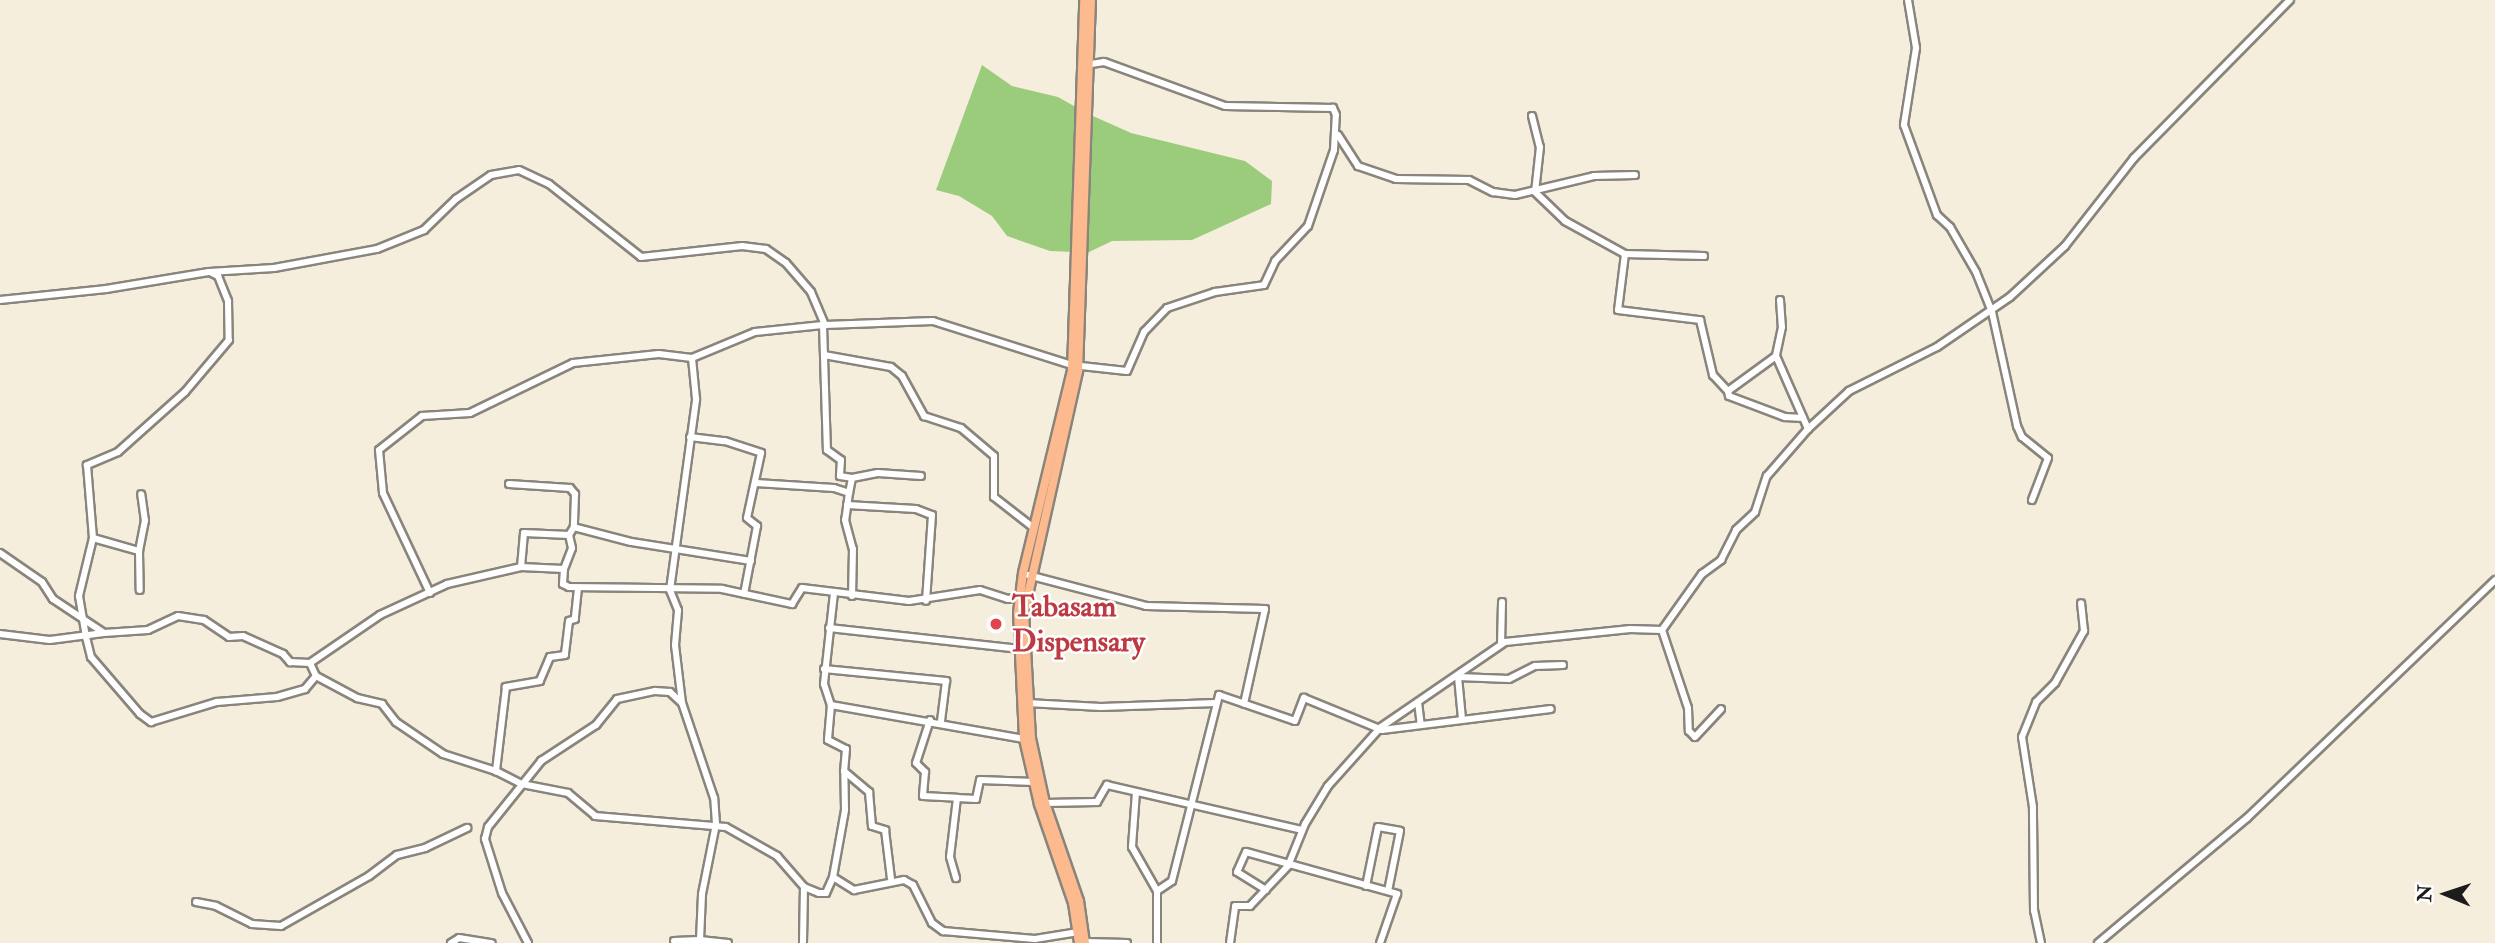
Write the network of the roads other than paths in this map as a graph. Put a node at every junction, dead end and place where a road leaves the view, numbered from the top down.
1 (1084, 0) edge
2 (1091, 0) edge
3 (1908, 0) edge
4 (2290, 0) edge
5 (1091, 64) junction
6 (1086, 107) junction
7 (1532, 116) dead end
8 (1337, 133) junction
9 (1635, 175) dead end
10 (1535, 192) junction
11 (1625, 254) junction
12 (1704, 256) dead end
13 (209, 272) junction
14 (0, 300) edge
15 (1780, 300) dead end
16 (1992, 312) junction
17 (823, 325) junction
18 (824, 355) junction
19 (1776, 356) junction
20 (692, 359) junction
21 (1075, 366) junction
22 (1728, 391) junction
23 (1803, 418) junction
24 (1808, 429) junction
25 (690, 438) junction
26 (921, 476) dead end
27 (852, 478) junction
28 (756, 482) junction
29 (509, 484) dead end
30 (849, 493) junction
31 (141, 494) dead end
32 (2032, 500) dead end
33 (847, 505) junction
34 (574, 527) junction
35 (1034, 527) junction
36 (569, 535) junction
37 (93, 538) junction
38 (675, 549) junction
39 (139, 551) junction
40 (0, 553) edge
41 (751, 561) junction
42 (521, 567) junction
43 (564, 569) junction
44 (1026, 574) junction
45 (2495, 580) edge
46 (578, 588) junction
47 (140, 590) dead end
48 (670, 590) junction
49 (430, 593) junction
50 (834, 593) junction
51 (744, 594) junction
52 (852, 596) junction
53 (1019, 597) junction
54 (926, 601) junction
55 (1502, 602) dead end
56 (2081, 603) dead end
57 (84, 620) junction
58 (829, 628) junction
59 (1662, 631) junction
60 (104, 633) junction
61 (0, 634) edge
62 (86, 637) junction
63 (1502, 644) junction
64 (1017, 649) junction
65 (310, 663) junction
66 (1563, 665) dead end
67 (824, 669) junction
68 (316, 676) junction
69 (1458, 677) junction
70 (1419, 702) junction
71 (682, 703) junction
72 (1027, 703) junction
73 (1216, 703) junction
74 (1244, 704) junction
75 (831, 705) junction
76 (1551, 709) dead end
77 (1721, 709) dead end
78 (930, 719) junction
79 (1462, 719) junction
80 (941, 721) junction
81 (1421, 725) junction
82 (1381, 727) junction
83 (1024, 738) junction
84 (496, 771) junction
85 (845, 771) junction
86 (1034, 782) junction
87 (522, 784) junction
88 (1136, 792) junction
89 (957, 798) junction
90 (1045, 803) junction
91 (1190, 803) junction
92 (716, 824) junction
93 (467, 828) dead end
94 (1302, 830) junction
95 (1288, 866) junction
96 (833, 877) junction
97 (956, 878) dead end
98 (891, 879) junction
99 (1366, 886) junction
100 (804, 887) junction
101 (1266, 890) junction
102 (1157, 891) junction
103 (1388, 891) junction
104 (196, 902) dead end
105 (1078, 932) junction
106 (700, 940) junction
107 (674, 941) dead end
108 (451, 943) edge
109 (492, 943) edge
110 (528, 943) edge
111 (728, 943) edge
112 (803, 943) edge
113 (1083, 943) edge
114 (1127, 943) edge
115 (1157, 943) edge
116 (1230, 943) edge
117 (1380, 943) edge
118 (2041, 943) edge
119 (2098, 943) edge

1 - 6 main road
2 - 5 main road
3 - 16 street
4 - 16 street
5 - 6 main road
5 - 8 street
6 - 21 main road
7 - 10 street
8 - 10 street
8 - 21 street
9 - 10 street
10 - 11 street
11 - 12 street
11 - 22 street
13 - 14 street
13 - 17 street
13 - 37 street
15 - 19 street
16 - 24 street
16 - 32 street
17 - 18 street
17 - 20 street
17 - 21 street
18 - 27 street
18 - 35 street
19 - 22 street
19 - 23 street
20 - 25 street
20 - 49 street
21 - 35 main road
21 - 44 main road
22 - 23 street
23 - 24 street
24 - 59 street
25 - 28 street
25 - 38 street
26 - 27 street
27 - 30 street
28 - 30 street
28 - 41 street
29 - 34 street
30 - 33 street
31 - 39 street
33 - 52 street
33 - 54 street
34 - 36 street
34 - 38 street
35 - 44 main road
36 - 42 street
36 - 43 street
37 - 39 street
37 - 57 street
38 - 41 street
38 - 48 street
39 - 47 street
40 - 57 street
41 - 51 street
42 - 43 street
42 - 49 street
43 - 46 street
44 - 53 main road
44 - 72 main road
44 - 74 street
45 - 119 street
46 - 48 street
46 - 84 street
48 - 51 street
48 - 71 street
49 - 65 street
50 - 51 street
50 - 52 street
50 - 58 street
52 - 54 street
53 - 54 street
53 - 64 main road
55 - 63 street
56 - 118 street
57 - 60 street
57 - 62 street
58 - 64 street
58 - 67 street
59 - 63 street
59 - 77 street
60 - 62 street
60 - 65 street
61 - 62 street
62 - 68 street
63 - 69 street
64 - 83 main road
65 - 68 street
66 - 69 street
67 - 75 street
67 - 80 street
68 - 84 street
69 - 70 street
69 - 79 street
70 - 81 street
70 - 82 street
71 - 87 street
71 - 92 street
72 - 73 street
72 - 90 main road
73 - 74 street
73 - 91 street
74 - 82 street
75 - 78 street
75 - 85 street
76 - 79 street
78 - 80 street
78 - 89 street
79 - 81 street
80 - 83 street
81 - 82 street
82 - 94 street
83 - 86 main road
84 - 87 street
85 - 96 street
85 - 98 street
86 - 89 street
86 - 105 main road
87 - 92 street
87 - 110 street
88 - 90 street
88 - 91 street
88 - 102 street
89 - 97 street
90 - 113 main road
91 - 94 street
91 - 102 street
92 - 100 street
92 - 106 street
93 - 104 street
94 - 95 street
95 - 99 street
95 - 101 street
95 - 101 street
96 - 98 street
96 - 100 street
98 - 105 street
99 - 103 street
99 - 103 street
100 - 112 street
101 - 116 street
102 - 115 street
103 - 117 street
105 - 113 main road
106 - 107 street
106 - 111 street
108 - 109 street
113 - 114 street

